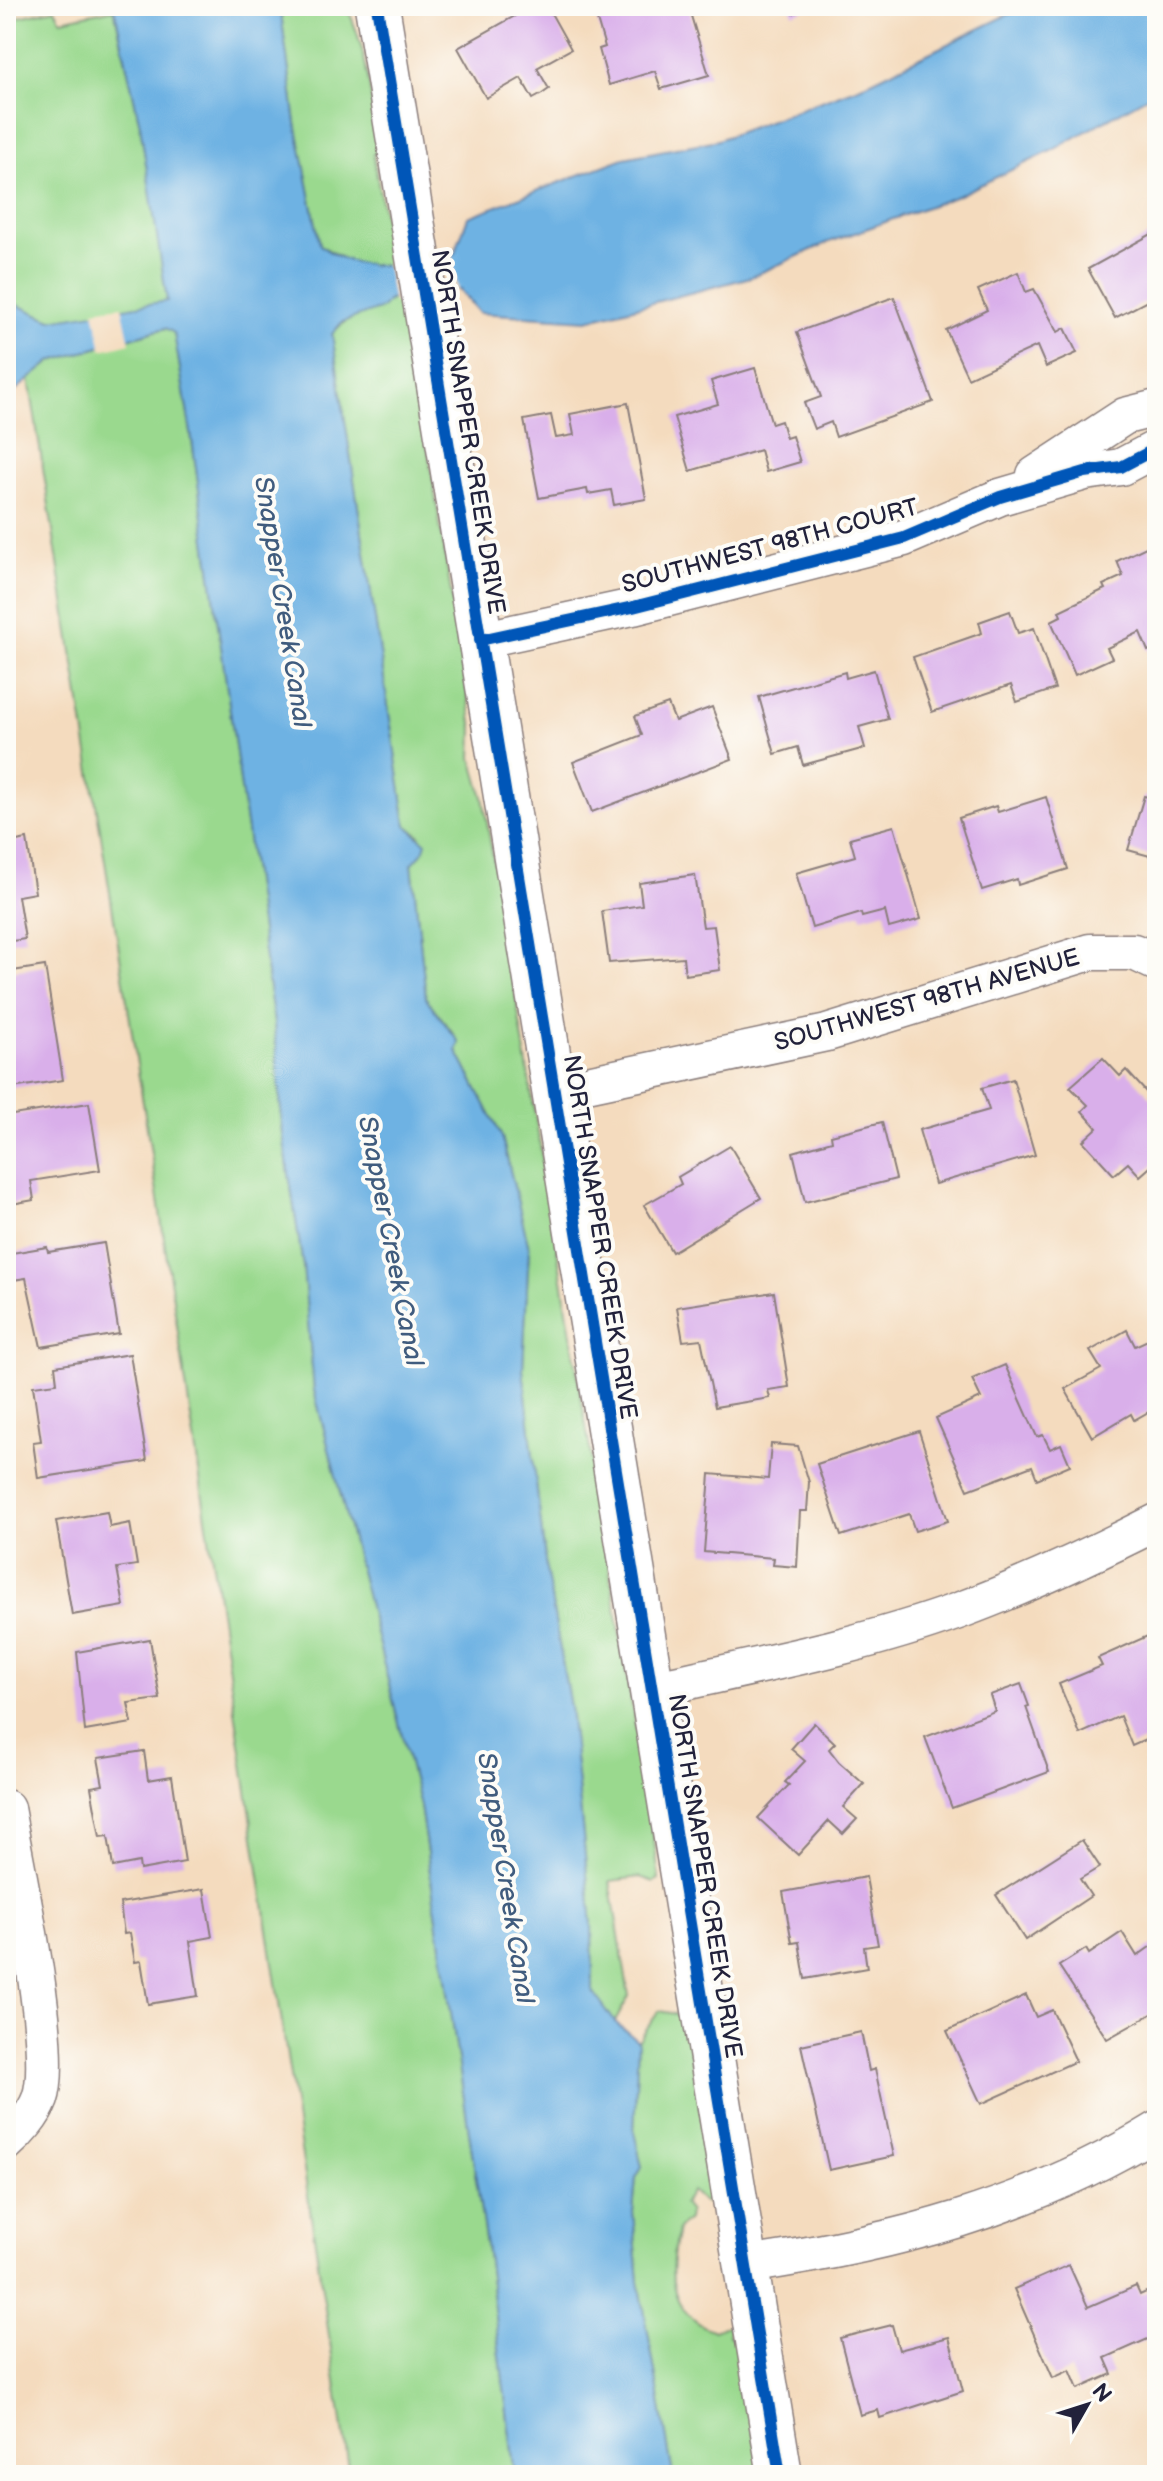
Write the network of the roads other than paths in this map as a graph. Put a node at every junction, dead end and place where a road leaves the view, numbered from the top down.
1 (377, 6) edge
2 (1157, 408) edge
3 (1157, 448) edge
4 (1000, 497) junction
5 (480, 640) junction
6 (1157, 963) edge
7 (554, 1091) junction
8 (1157, 1522) edge
9 (652, 1689) junction
10 (6, 1808) edge
11 (1157, 2130) edge
12 (6, 2143) edge
13 (746, 2265) junction
14 (780, 2475) edge

1 - 5 street, NORTH SNAPPER CREEK DRIVE
2 - 4 street, SOUTHWEST 98TH COURT
3 - 4 street, SOUTHWEST 98TH COURT
4 - 5 street, SOUTHWEST 98TH COURT
5 - 7 street, NORTH SNAPPER CREEK DRIVE
6 - 7 street, SOUTHWEST 98TH AVENUE
7 - 9 street, NORTH SNAPPER CREEK DRIVE
8 - 9 street
9 - 13 street, NORTH SNAPPER CREEK DRIVE
10 - 12 street
11 - 13 street
13 - 14 street, NORTH SNAPPER CREEK DRIVE

